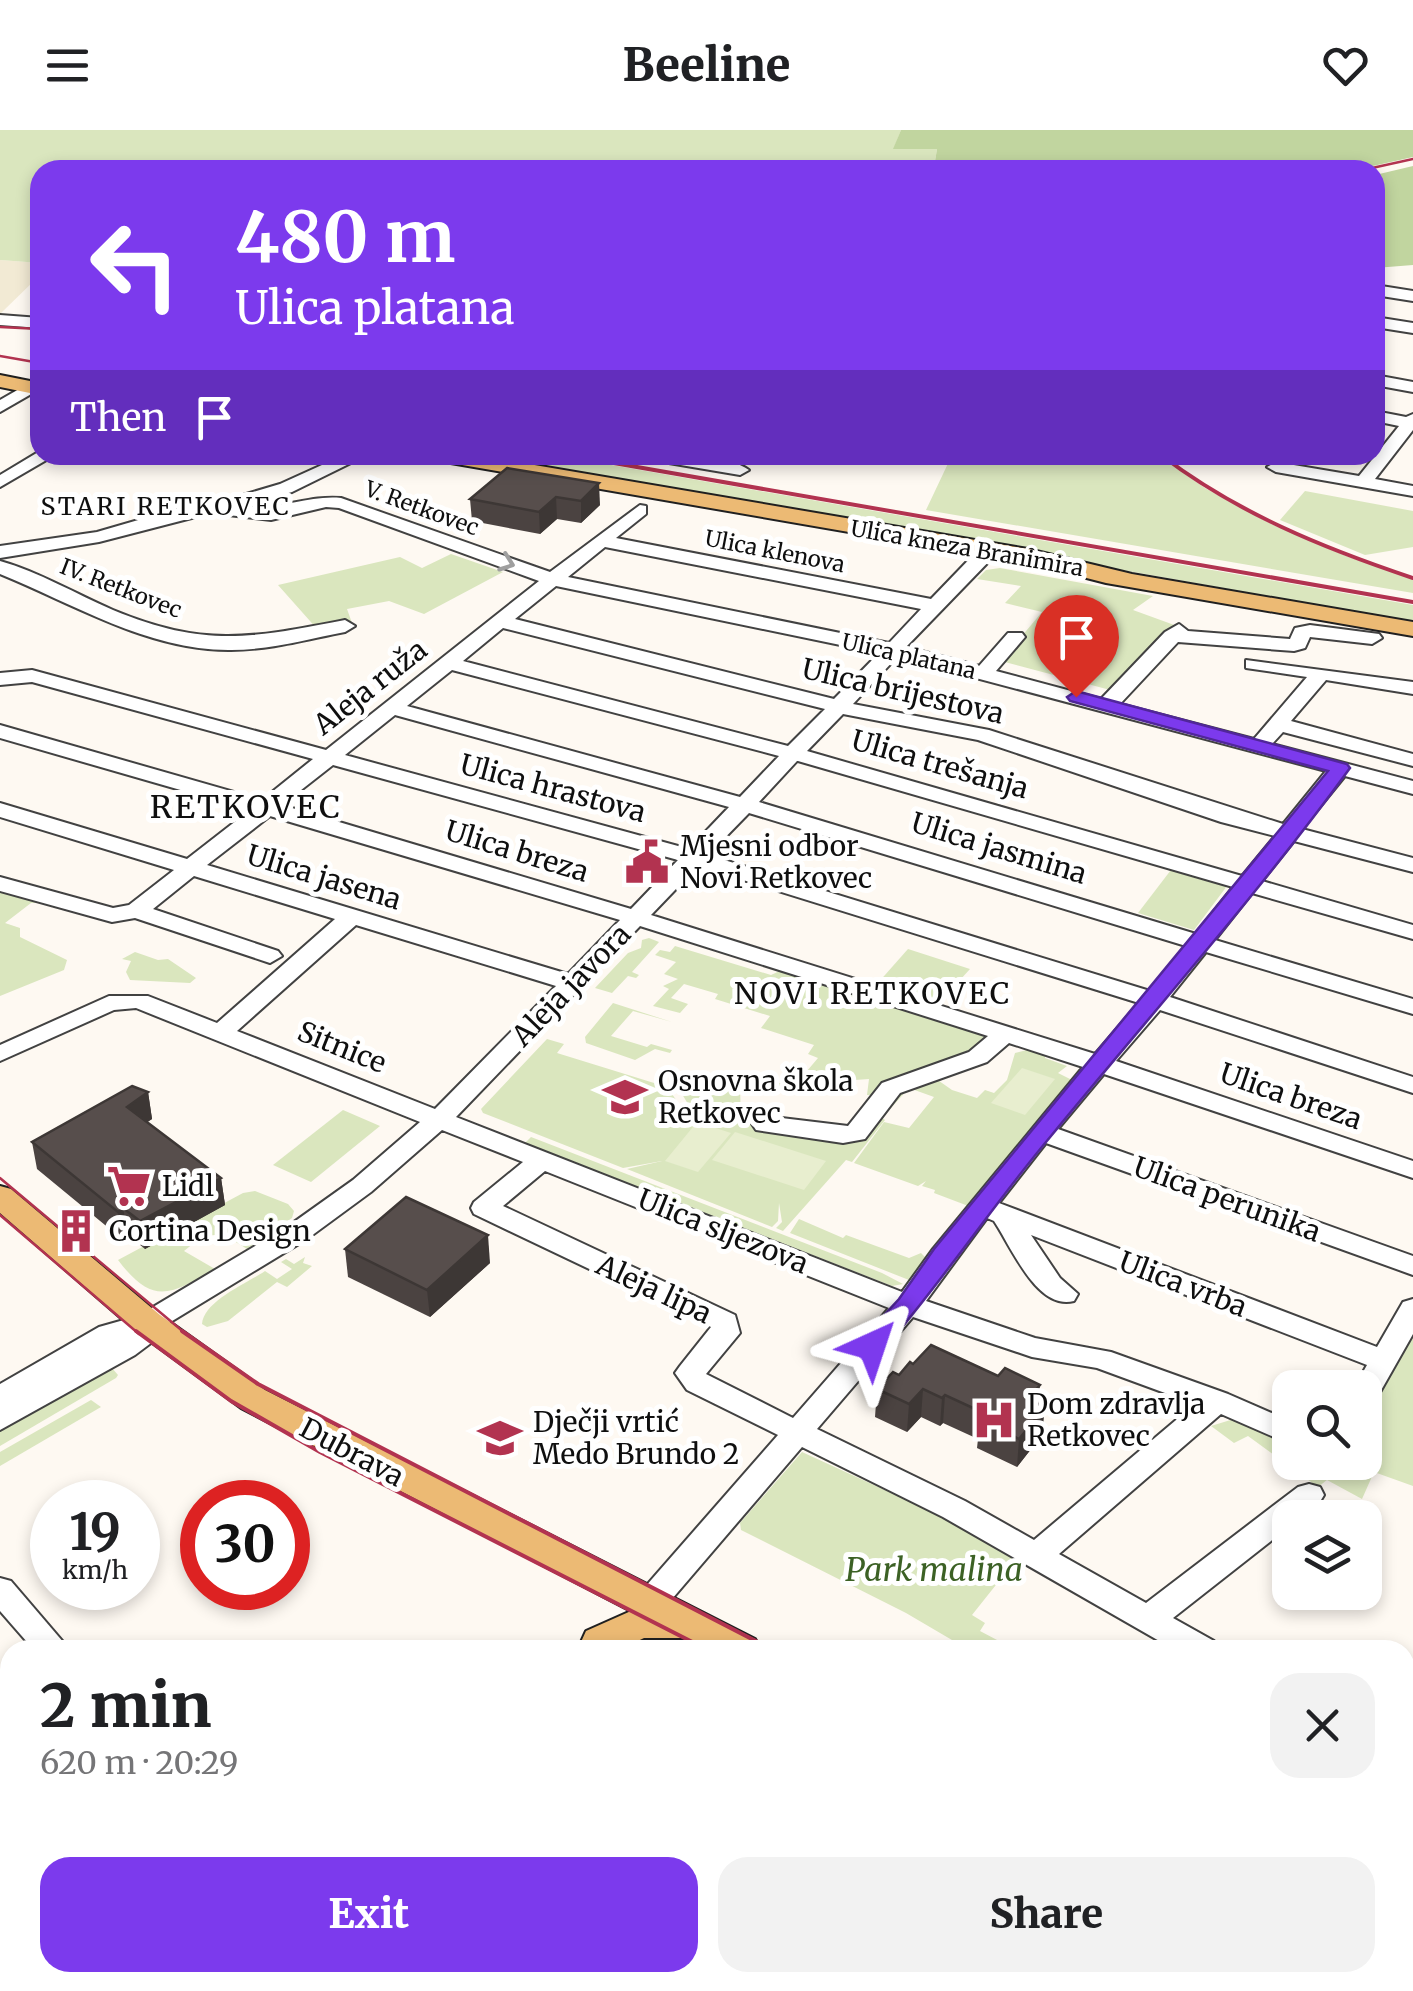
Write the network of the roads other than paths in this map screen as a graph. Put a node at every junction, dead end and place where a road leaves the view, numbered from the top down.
1 (1385, 292) edge
2 (1413, 296) edge
3 (0, 320) edge
4 (30, 322) edge
5 (1385, 324) edge
6 (1413, 328) edge
7 (0, 374) edge
8 (0, 381) edge
9 (1385, 382) edge
10 (30, 383) edge
11 (30, 384) edge
12 (1413, 387) edge
13 (30, 390) edge
14 (0, 407) edge
15 (1385, 417) edge
16 (1411, 421) edge
17 (1385, 454) edge
18 (30, 464) edge
19 (335, 465) edge
20 (495, 465) edge
21 (710, 465) edge
22 (1377, 465) edge
23 (1276, 467) dead end
24 (740, 470) dead end
25 (1364, 481) junction
26 (0, 482) edge
27 (1413, 492) edge
28 (212, 508) junction
29 (640, 510) dead end
30 (605, 541) junction
31 (0, 552) edge
32 (986, 553) junction
33 (0, 567) edge
34 (555, 580) junction
35 (935, 606) junction
36 (502, 622) junction
37 (346, 626) dead end
38 (1413, 628) edge
39 (1016, 637) dead end
40 (1372, 638) dead end
41 (894, 650) junction
42 (449, 663) junction
43 (1253, 664) dead end
44 (984, 674) junction
45 (1322, 674) junction
46 (8, 678) edge
47 (1413, 688) edge
48 (1107, 705) junction
49 (838, 706) junction
50 (392, 708) junction
51 (1278, 724) junction
52 (0, 731) edge
53 (1260, 746) junction
54 (793, 754) junction
55 (330, 758) junction
56 (1413, 760) edge
57 (1340, 768) junction
58 (1413, 788) edge
59 (744, 804) junction
60 (266, 807) junction
61 (0, 810) edge
62 (1288, 831) junction
63 (693, 858) junction
64 (1413, 865) edge
65 (190, 867) junction
66 (0, 884) edge
67 (1248, 884) junction
68 (136, 910) junction
69 (351, 916) junction
70 (637, 917) junction
71 (1413, 932) edge
72 (1203, 940) junction
73 (270, 956) dead end
74 (573, 982) junction
75 (1154, 1000) junction
76 (1413, 1006) edge
77 (220, 1032) junction
78 (1007, 1032) junction
79 (0, 1054) edge
80 (1102, 1062) junction
81 (1413, 1085) edge
82 (442, 1118) junction
83 (765, 1124) dead end
84 (1040, 1132) junction
85 (543, 1159) junction
86 (1413, 1170) edge
87 (0, 1196) edge
88 (994, 1210) junction
89 (1413, 1266) edge
90 (1064, 1294) dead end
91 (908, 1305) junction
92 (1413, 1309) edge
93 (148, 1323) junction
94 (1383, 1360) junction
95 (1378, 1370) edge
96 (0, 1397) edge
97 (1218, 1401) junction
98 (0, 1419) edge
99 (1272, 1425) edge
100 (795, 1432) junction
101 (1308, 1495) dead end
102 (1038, 1554) junction
103 (589, 1574) junction
104 (0, 1590) edge
105 (649, 1604) junction
106 (1146, 1621) junction
107 (694, 1626) junction
108 (45, 1640) edge
109 (596, 1640) edge
110 (607, 1640) edge
111 (721, 1640) edge
112 (1183, 1640) edge

1 - 2 street
3 - 4 street
5 - 6 street
7 - 10 main road
8 - 11 main road
9 - 12 street
13 - 14 street
15 - 16 street
16 - 17 street
18 - 26 street
19 - 28 street
20 - 32 main road, Ulica kneza Branimira
21 - 24 street
22 - 25 street
23 - 25 street
25 - 27 street
28 - 31 street
28 -> 34 street, V. Retkovec
29 - 30 street, Aleja ruža
30 - 34 street, Aleja ruža
30 - 35 street, Ulica klenova
32 - 35 street, Aleja javora
32 - 38 main road, Ulica kneza Branimira
33 - 37 street, IV. Retkovec
34 - 36 street, Aleja ruža
34 - 41 street, Ulica platana
35 - 41 street, Aleja javora
36 - 42 street, Aleja ruža
36 - 49 street, Ulica brijestova
39 - 44 street
40 - 48 street
41 - 44 street, Ulica platana
41 - 49 street, Aleja javora
42 - 50 street, Aleja ruža
42 - 54 street, Ulica trešanja
43 - 45 street
44 - 48 street, Ulica platana
45 - 47 street
45 - 51 street
46 - 55 street, Ulica hrastova
48 - 53 street, Ulica platana
49 - 54 street, Aleja javora
49 - 62 street, Ulica brijestova
50 - 55 street, Aleja ruža
50 - 59 street, Ulica jasmina
51 - 53 street
51 - 56 street
52 - 60 street, Ulica breza
53 - 57 street, Ulica platana
54 - 59 street, Aleja javora
54 - 67 street, Ulica trešanja
55 - 60 street, Aleja ruža
55 - 63 street, Ulica hrastova
57 - 58 street, Ulica platana
57 - 62 street
59 - 63 street, Aleja javora
59 - 72 street, Ulica jasmina
60 - 65 street, Aleja ruža
60 - 70 street, Ulica breza
61 - 65 street, Ulica jasena
62 - 64 street, Ulica brijestova
62 - 67 street
63 - 70 street, Aleja javora
63 - 75 street, Ulica hrastova
65 - 68 street, Aleja ruža
65 - 69 street, Ulica jasena
66 - 68 street
67 - 71 street, Ulica trešanja
67 - 72 street
68 - 73 street
69 - 74 street, Ulica jasena
69 - 77 street
70 - 74 street, Aleja javora
70 - 78 street, Ulica breza
72 - 75 street
72 - 76 street, Ulica jasmina
74 - 82 street, Aleja javora
75 - 80 street
75 - 81 street, Ulica hrastova
77 - 79 street, Sitnice
77 - 82 street, Sitnice
78 - 80 street, Ulica breza
78 - 83 street
80 - 84 street
80 - 86 street, Ulica breza
82 - 85 street, Ulica sljezova
82 - 93 street, Aleja javora
84 - 88 street
84 - 89 street, Ulica perunika
85 - 91 street, Ulica sljezova
85 - 100 street, Aleja lipa
87 - 93 main road, Dubrava
88 - 90 street
88 - 91 street
88 - 94 street, Ulica vrba
91 - 97 street, Ulica sljezova
91 - 100 street
92 - 94 street
93 - 96 street
93 - 98 street
93 - 103 main road, Dubrava
94 - 95 street
97 - 99 street, Ulica sljezova
97 - 102 street
100 - 102 street
100 - 105 street
101 - 106 street
102 - 106 street
103 - 105 main road, Dubrava
103 - 109 main road
104 - 108 street
105 - 107 main road, Dubrava
106 - 112 street
107 - 110 main road
107 - 111 main road, Dubrava

